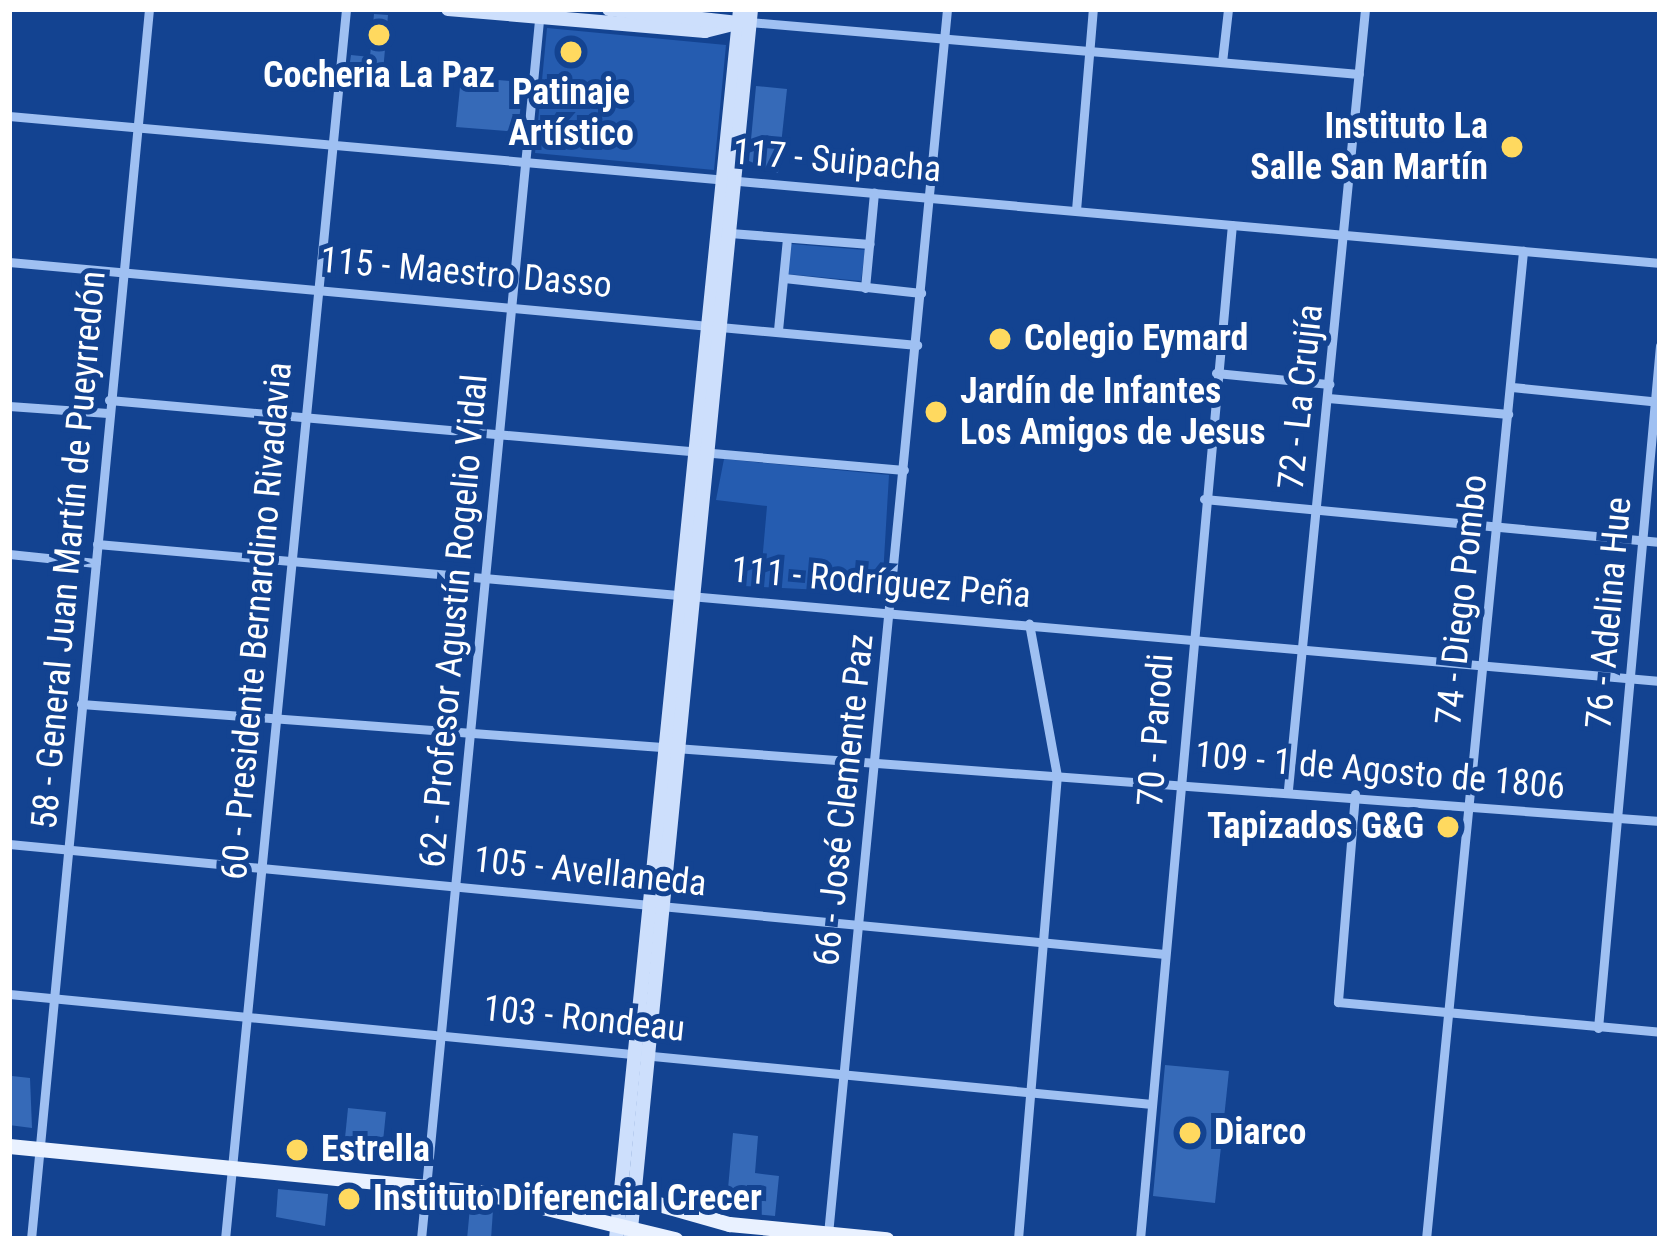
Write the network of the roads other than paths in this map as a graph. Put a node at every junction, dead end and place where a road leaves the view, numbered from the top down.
1 (149, 9) edge
2 (346, 9) edge
3 (448, 9) edge
4 (609, 9) edge
5 (947, 9) edge
6 (1093, 9) edge
7 (1228, 9) edge
8 (1365, 9) edge
9 (539, 13) edge
10 (745, 16) edge
11 (944, 38) junction
12 (1089, 51) junction
13 (1222, 62) junction
14 (1360, 74) junction
15 (9, 116) edge
16 (135, 129) junction
17 (333, 145) junction
18 (526, 160) junction
19 (729, 179) junction
20 (874, 192) junction
21 (931, 196) junction
22 (1076, 209) junction
23 (1232, 225) junction
24 (730, 233) junction
25 (1343, 235) junction
26 (787, 239) junction
27 (870, 244) junction
28 (1523, 251) junction
29 (9, 262) edge
30 (1660, 263) edge
31 (123, 273) junction
32 (784, 278) junction
33 (317, 287) junction
34 (865, 287) junction
35 (921, 293) junction
36 (511, 304) junction
37 (715, 322) junction
38 (778, 330) junction
39 (917, 345) junction
40 (1660, 346) edge
41 (1216, 373) junction
42 (1329, 384) junction
43 (1511, 387) junction
44 (1328, 398) junction
45 (109, 400) junction
46 (1658, 402) edge
47 (9, 406) edge
48 (108, 413) junction
49 (1508, 414) junction
50 (303, 415) junction
51 (499, 432) junction
52 (701, 450) junction
53 (904, 470) junction
54 (1204, 499) junction
55 (1317, 508) junction
56 (1497, 528) junction
57 (1641, 540) junction
58 (1660, 542) edge
59 (98, 544) junction
60 (9, 554) edge
61 (291, 558) junction
62 (96, 562) junction
63 (485, 574) junction
64 (685, 592) junction
65 (890, 609) junction
66 (1029, 624) junction
67 (1190, 641) junction
68 (1303, 650) junction
69 (1483, 667) junction
70 (1632, 679) junction
71 (1660, 682) edge
72 (81, 704) junction
73 (276, 717) junction
74 (468, 729) junction
75 (672, 745) junction
76 (874, 763) junction
77 (1057, 776) junction
78 (1178, 782) junction
79 (1288, 789) junction
80 (1355, 794) junction
81 (1469, 804) junction
82 (1618, 817) junction
83 (1660, 821) edge
84 (9, 844) edge
85 (67, 850) junction
86 (261, 868) junction
87 (456, 886) junction
88 (657, 906) junction
89 (858, 927) junction
90 (1044, 943) junction
91 (1165, 954) junction
92 (9, 994) edge
93 (52, 998) junction
94 (1446, 1012) junction
95 (245, 1016) junction
96 (1598, 1028) junction
97 (1660, 1032) edge
98 (441, 1033) junction
99 (643, 1053) junction
100 (842, 1072) junction
101 (1029, 1092) junction
102 (1153, 1104) junction
103 (9, 1146) edge
104 (37, 1148) junction
105 (230, 1167) junction
106 (426, 1186) junction
107 (480, 1192) junction
108 (627, 1197) junction
109 (627, 1228) edge
110 (828, 1236) edge
111 (31, 1239) edge
112 (225, 1239) edge
113 (421, 1239) edge
114 (616, 1239) edge
115 (675, 1239) edge
116 (886, 1239) edge
117 (1018, 1239) edge
118 (1140, 1239) edge
119 (1426, 1239) edge

1 - 16 street, 58 - General Juan Martín de Pueyrredón
2 - 17 street, 60 - Presidente Bernardino Rivadavia
3 - 9 main road
4 - 10 main road
5 - 11 street, 66 - José Clemente Paz
6 - 12 street
7 - 13 street
8 - 14 street, 72 - La Crujía
9 - 10 main road
9 - 18 street, 62 - Profesor Agustín Rogelio Vidal
10 - 11 street
10 - 19 main road
11 - 12 street
11 - 21 street, 66 - José Clemente Paz
12 - 13 street
12 - 22 street
13 - 14 street
14 - 25 street, 72 - La Crujía
15 - 16 street, 117 - Suipacha
16 - 17 street, 117 - Suipacha
16 - 31 street, 58 - General Juan Martín de Pueyrredón
17 - 18 street, 117 - Suipacha
17 - 33 street, 60 - Presidente Bernardino Rivadavia
18 - 19 street, 117 - Suipacha
18 - 36 street, 62 - Profesor Agustín Rogelio Vidal
19 - 20 street, 117 - Suipacha
19 - 24 main road
19 - 37 main road
20 - 21 street, 117 - Suipacha
20 - 27 street
21 - 22 street, 117 - Suipacha
21 - 35 street, 66 - José Clemente Paz
22 - 23 street, 117 - Suipacha
23 - 25 street, 117 - Suipacha
23 - 41 street, 70 - Parodi
24 - 26 street
24 - 37 main road
25 - 28 street, 117 - Suipacha
25 - 42 street, 72 - La Crujía
26 - 27 street
26 - 32 street
27 - 34 street
28 - 30 street, 117 - Suipacha
28 - 43 street, 74 - Diego Pombo
29 - 31 street, 115 - Maestro Dasso
31 - 33 street, 115 - Maestro Dasso
31 - 45 street, 58 - General Juan Martín de Pueyrredón
32 - 34 street
32 - 38 street
33 - 36 street, 115 - Maestro Dasso
33 - 50 street, 60 - Presidente Bernardino Rivadavia
34 - 35 street
35 - 39 street, 66 - José Clemente Paz
36 - 37 street, 115 - Maestro Dasso
36 - 51 street, 62 - Profesor Agustín Rogelio Vidal
37 - 38 street, 115 - Maestro Dasso
37 - 52 main road
38 - 39 street, 115 - Maestro Dasso
39 - 53 street, 66 - José Clemente Paz
40 - 46 street, 76 - Adelina Hue
41 - 42 street
41 - 54 street, 70 - Parodi
42 - 44 street, 72 - La Crujía
43 - 46 street
43 - 49 street, 74 - Diego Pombo
44 - 49 street
44 - 55 street, 72 - La Crujía
45 - 48 street, 58 - General Juan Martín de Pueyrredón
45 - 50 street
46 - 57 street, 76 - Adelina Hue
47 - 48 street
48 - 59 street, 58 - General Juan Martín de Pueyrredón
49 - 56 street, 74 - Diego Pombo
50 - 51 street
50 - 61 street, 60 - Presidente Bernardino Rivadavia
51 - 52 street
51 - 63 street, 62 - Profesor Agustín Rogelio Vidal
52 - 53 street
52 - 64 main road
53 - 65 street, 66 - José Clemente Paz
54 - 55 street
54 - 67 street, 70 - Parodi
55 - 56 street
55 - 68 street, 72 - La Crujía
56 - 57 street
56 - 69 street, 74 - Diego Pombo
57 - 58 street
57 - 70 street, 76 - Adelina Hue
59 - 61 street, 111 - Rodríguez Peña
59 - 62 street, 58 - General Juan Martín de Pueyrredón
60 - 62 street
61 - 63 street, 111 - Rodríguez Peña
61 - 73 street, 60 - Presidente Bernardino Rivadavia
62 - 72 street, 58 - General Juan Martín de Pueyrredón
63 - 64 street, 111 - Rodríguez Peña
63 - 74 street, 62 - Profesor Agustín Rogelio Vidal
64 - 65 street, 111 - Rodríguez Peña
64 - 75 main road
65 - 66 street, 111 - Rodríguez Peña
65 - 76 street, 66 - José Clemente Paz
66 - 67 street, 111 - Rodríguez Peña
66 - 77 street
67 - 68 street, 111 - Rodríguez Peña
67 - 78 street, 70 - Parodi
68 - 69 street, 111 - Rodríguez Peña
68 - 79 street, 72 - La Crujía
69 - 70 street, 111 - Rodríguez Peña
69 - 81 street, 74 - Diego Pombo
70 - 71 street, 111 - Rodríguez Peña
70 - 82 street, 76 - Adelina Hue
72 - 73 street, 109 - 1 de Agosto de 1806
72 - 85 street, 58 - General Juan Martín de Pueyrredón
73 - 74 street, 109 - 1 de Agosto de 1806
73 - 86 street, 60 - Presidente Bernardino Rivadavia
74 - 75 street, 109 - 1 de Agosto de 1806
74 - 87 street, 62 - Profesor Agustín Rogelio Vidal
75 - 76 street, 109 - 1 de Agosto de 1806
75 - 88 main road
76 - 77 street, 109 - 1 de Agosto de 1806
76 - 89 street, 66 - José Clemente Paz
77 - 78 street, 109 - 1 de Agosto de 1806
77 - 90 street
78 - 79 street, 109 - 1 de Agosto de 1806
78 - 91 street, 70 - Parodi
79 - 80 street, 109 - 1 de Agosto de 1806
80 - 81 street, 109 - 1 de Agosto de 1806
80 - 94 street
81 - 82 street, 109 - 1 de Agosto de 1806
81 - 94 street, 74 - Diego Pombo
82 - 83 street, 109 - 1 de Agosto de 1806
82 - 96 street, 76 - Adelina Hue
84 - 85 street, 105 - Avellaneda
85 - 86 street, 105 - Avellaneda
85 - 93 street, 58 - General Juan Martín de Pueyrredón
86 - 87 street, 105 - Avellaneda
86 - 95 street, 60 - Presidente Bernardino Rivadavia
87 - 88 street, 105 - Avellaneda
87 - 98 street, 62 - Profesor Agustín Rogelio Vidal
88 - 89 street, 105 - Avellaneda
88 - 99 main road
89 - 90 street, 105 - Avellaneda
89 - 100 street, 66 - José Clemente Paz
90 - 91 street, 105 - Avellaneda
90 - 101 street
91 - 102 street, 70 - Parodi
92 - 93 street, 103 - Rondeau
93 - 95 street, 103 - Rondeau
93 - 104 street, 58 - General Juan Martín de Pueyrredón
94 - 96 street
94 - 119 street, 74 - Diego Pombo
95 - 98 street, 103 - Rondeau
95 - 105 street, 60 - Presidente Bernardino Rivadavia
96 - 97 street
98 - 99 street, 103 - Rondeau
98 - 106 street, 62 - Profesor Agustín Rogelio Vidal
99 - 100 street, 103 - Rondeau
99 - 108 main road
100 - 101 street, 103 - Rondeau
100 - 110 street, 66 - José Clemente Paz
101 - 102 street, 103 - Rondeau
101 - 117 street
102 - 118 street, 70 - Parodi
103 - 104 main road
104 - 105 main road
104 - 111 street, 58 - General Juan Martín de Pueyrredón
105 - 106 main road
105 - 112 street, 60 - Presidente Bernardino Rivadavia
106 - 107 main road
106 - 113 street, 62 - Profesor Agustín Rogelio Vidal
107 - 108 main road
107 - 109 main road
108 - 109 main road
108 - 110 main road
109 - 114 main road
109 - 115 main road
110 - 116 main road

